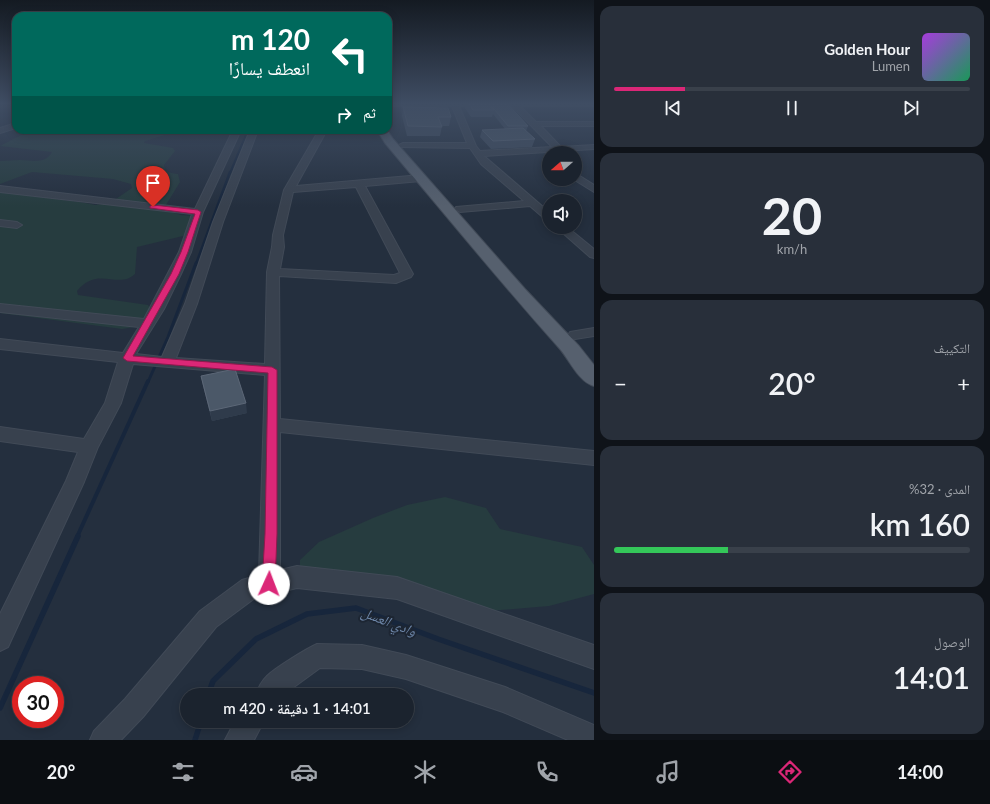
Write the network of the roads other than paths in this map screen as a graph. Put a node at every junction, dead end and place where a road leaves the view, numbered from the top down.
1 (233, 139) edge
2 (251, 139) edge
3 (318, 139) edge
4 (387, 139) edge
5 (398, 139) edge
6 (469, 139) edge
7 (549, 139) edge
8 (403, 145) junction
9 (472, 146) junction
10 (556, 146) edge
11 (594, 147) edge
12 (582, 148) edge
13 (538, 150) junction
14 (542, 150) edge
15 (542, 153) edge
16 (478, 154) junction
17 (421, 178) junction
18 (582, 181) edge
19 (359, 183) junction
20 (0, 189) edge
21 (594, 189) edge
22 (290, 190) junction
23 (532, 203) junction
24 (460, 209) junction
25 (542, 211) edge
26 (198, 212) junction
27 (0, 223) edge
28 (17, 225) dead end
29 (570, 234) edge
30 (591, 250) edge
31 (272, 272) junction
32 (0, 308) edge
33 (148, 324) junction
34 (594, 332) edge
35 (575, 335) junction
36 (0, 344) edge
37 (594, 358) edge
38 (134, 359) junction
39 (164, 362) junction
40 (272, 370) junction
41 (594, 379) edge
42 (272, 425) junction
43 (0, 434) edge
44 (89, 447) junction
45 (594, 458) edge
46 (269, 584) junction
47 (0, 639) edge
48 (594, 657) edge
49 (273, 688) edge
50 (246, 728) edge
51 (594, 738) edge
52 (103, 740) edge
53 (238, 740) edge

1 - 26 street
2 - 39 street
3 - 22 street
4 - 17 main road
5 - 8 main road
6 - 9 street
7 - 10 street
8 - 9 street
8 - 24 main road
9 - 16 street
11 - 12 street
13 - 14 street
13 - 15 street
13 - 16 street
16 - 23 street
17 - 19 street
17 - 41 main road
18 - 21 street
19 - 22 street
19 - 31 street
20 - 26 street
22 - 31 street
23 - 24 street
23 - 25 street
24 - 35 main road
26 - 33 street
27 - 28 street
29 - 30 street
31 - 40 street
32 - 33 street
33 - 38 street
34 - 35 street
35 - 37 main road
36 - 38 street
38 - 39 street
38 - 44 street
39 - 40 street
40 - 42 street
42 - 45 street
42 - 46 street
43 - 44 street
44 - 47 street
46 - 48 street
46 - 52 street
49 - 51 street
50 - 53 street

